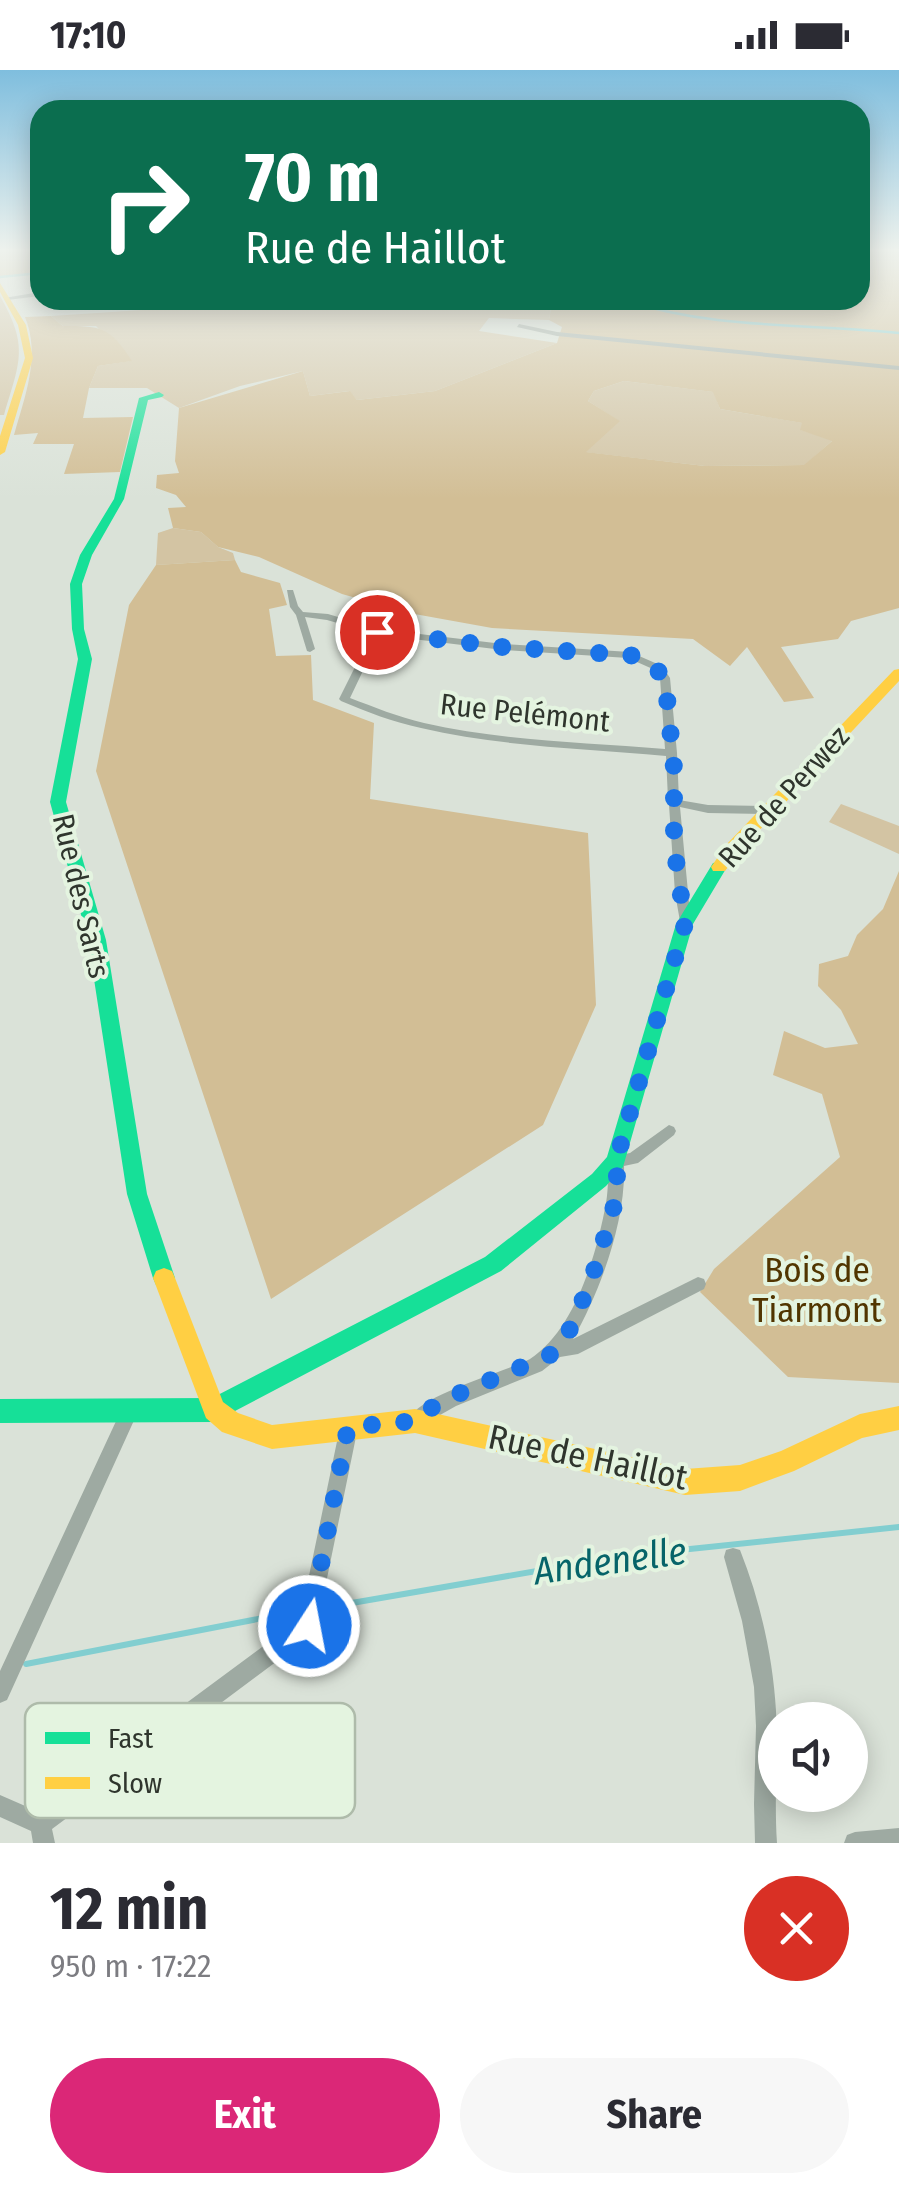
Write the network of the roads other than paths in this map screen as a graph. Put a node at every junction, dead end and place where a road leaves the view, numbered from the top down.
1 (24, 334) edge
2 (556, 334) edge
3 (899, 368) edge
4 (159, 395) dead end
5 (0, 452) edge
6 (290, 592) dead end
7 (300, 614) junction
8 (377, 632) junction
9 (310, 649) dead end
10 (899, 673) edge
11 (672, 753) junction
12 (672, 802) junction
13 (769, 810) junction
14 (685, 924) junction
15 (669, 1131) dead end
16 (616, 1161) junction
17 (698, 1284) dead end
18 (556, 1349) junction
19 (130, 1410) junction
20 (214, 1410) junction
21 (0, 1411) edge
22 (899, 1418) edge
23 (415, 1421) junction
24 (348, 1427) junction
25 (733, 1558) dead end
26 (0, 1693) edge
27 (210, 1703) edge
28 (0, 1806) edge
29 (42, 1833) edge
30 (899, 1839) edge
31 (766, 1843) edge
32 (855, 1843) edge

1 - 5 street
2 - 3 street
4 - 20 street, Rue des Sarts
6 - 7 street
7 - 8 street
7 - 9 street
8 - 11 street
8 - 11 street, Rue Pelémont
10 - 13 street, Rue de Perwez
11 - 12 street
12 - 13 street
12 - 14 street
13 - 14 street, Rue de Perwez
14 - 16 street, Rue de Perwez
15 - 16 street
16 - 18 street
16 - 20 street
17 - 18 street
18 - 23 street
19 - 20 street
19 - 21 street
19 - 26 street
20 - 24 street, Rue de Haillot
22 - 23 street, Rue de Haillot
23 - 24 street, Rue de Haillot
24 - 27 street
25 - 31 street
28 - 29 street
30 - 32 street

